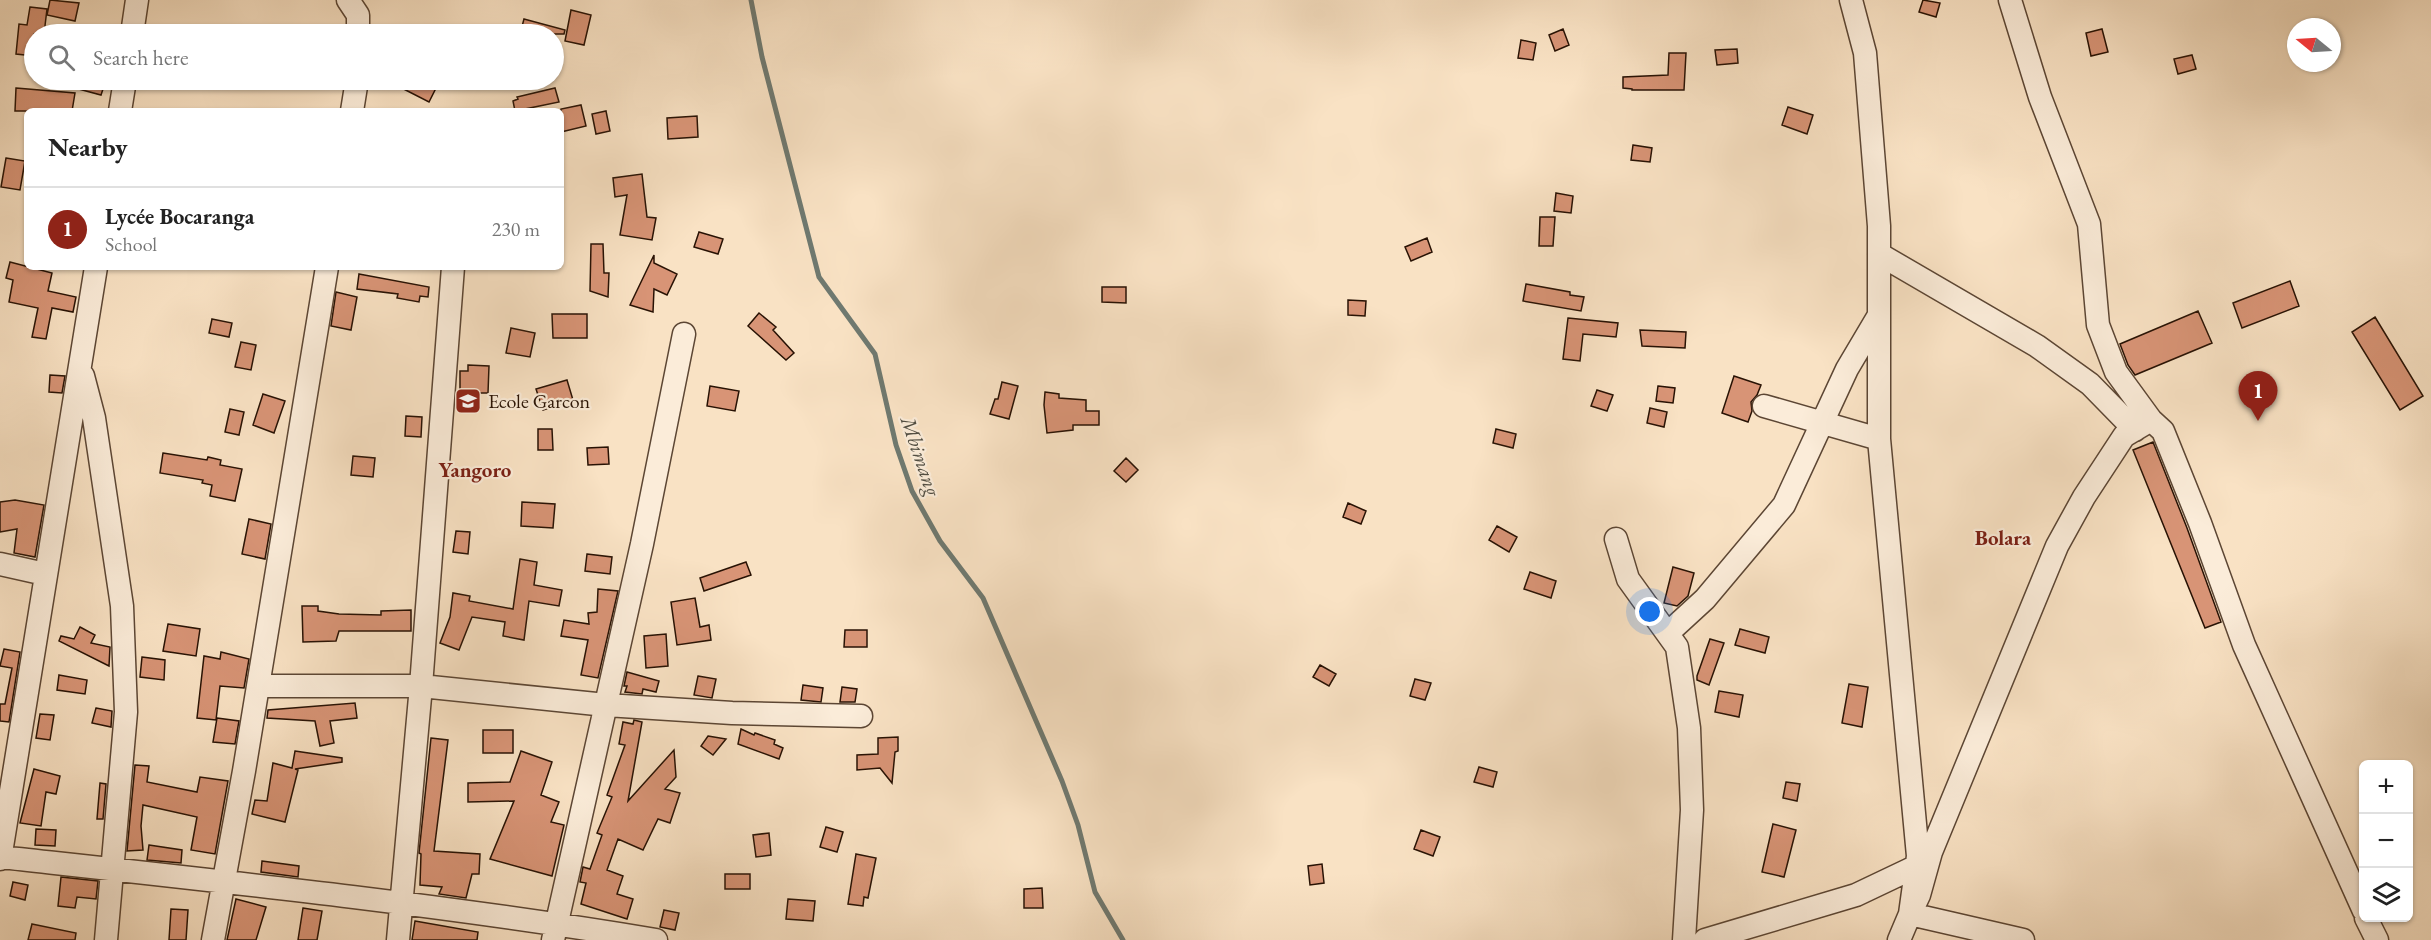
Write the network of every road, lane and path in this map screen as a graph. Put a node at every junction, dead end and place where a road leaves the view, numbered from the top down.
1 (137, 0) edge
2 (1851, 0) edge
3 (2010, 0) edge
4 (133, 24) edge
5 (123, 90) edge
6 (355, 90) edge
7 (120, 108) edge
8 (352, 108) edge
9 (1880, 254) junction
10 (96, 270) edge
11 (327, 270) edge
12 (453, 270) edge
13 (1879, 315) junction
14 (684, 334) dead end
15 (81, 369) junction
16 (1764, 406) dead end
17 (1822, 424) junction
18 (2143, 425) junction
19 (1880, 439) junction
20 (1616, 539) dead end
21 (0, 564) edge
22 (45, 574) junction
23 (1668, 633) junction
24 (258, 686) junction
25 (421, 686) junction
26 (606, 705) junction
27 (861, 716) dead end
28 (0, 858) edge
29 (1917, 866) junction
30 (112, 869) junction
31 (224, 881) junction
32 (2359, 900) edge
33 (402, 903) junction
34 (1910, 914) junction
35 (2368, 922) edge
36 (555, 932) edge
37 (106, 940) edge
38 (213, 940) edge
39 (398, 940) edge
40 (656, 940) edge
41 (1684, 940) edge
42 (1706, 940) edge
43 (1899, 940) edge
44 (2023, 940) edge
45 (2377, 940) edge

1 - 4 street
2 - 9 street
3 - 18 street
5 - 7 street
6 - 8 street
9 - 13 street
9 - 18 street
10 - 15 street
11 - 24 street
12 - 25 street
13 - 17 street
13 - 19 street
14 - 26 street
15 - 22 street
15 - 30 street
16 - 17 street
17 - 19 street
17 - 23 street
18 - 32 street
18 - 34 street
19 - 29 street
20 - 23 street
21 - 22 street
22 - 28 street
23 - 41 street
24 - 25 street
24 - 31 street
25 - 26 street
25 - 33 street
26 - 27 street
26 - 36 street
28 - 30 street
29 - 34 street
29 - 42 street
30 - 31 street
30 - 37 street
31 - 33 street
31 - 38 street
33 - 36 street
33 - 39 street
34 - 43 street
34 - 44 street
35 - 45 street
36 - 40 street

